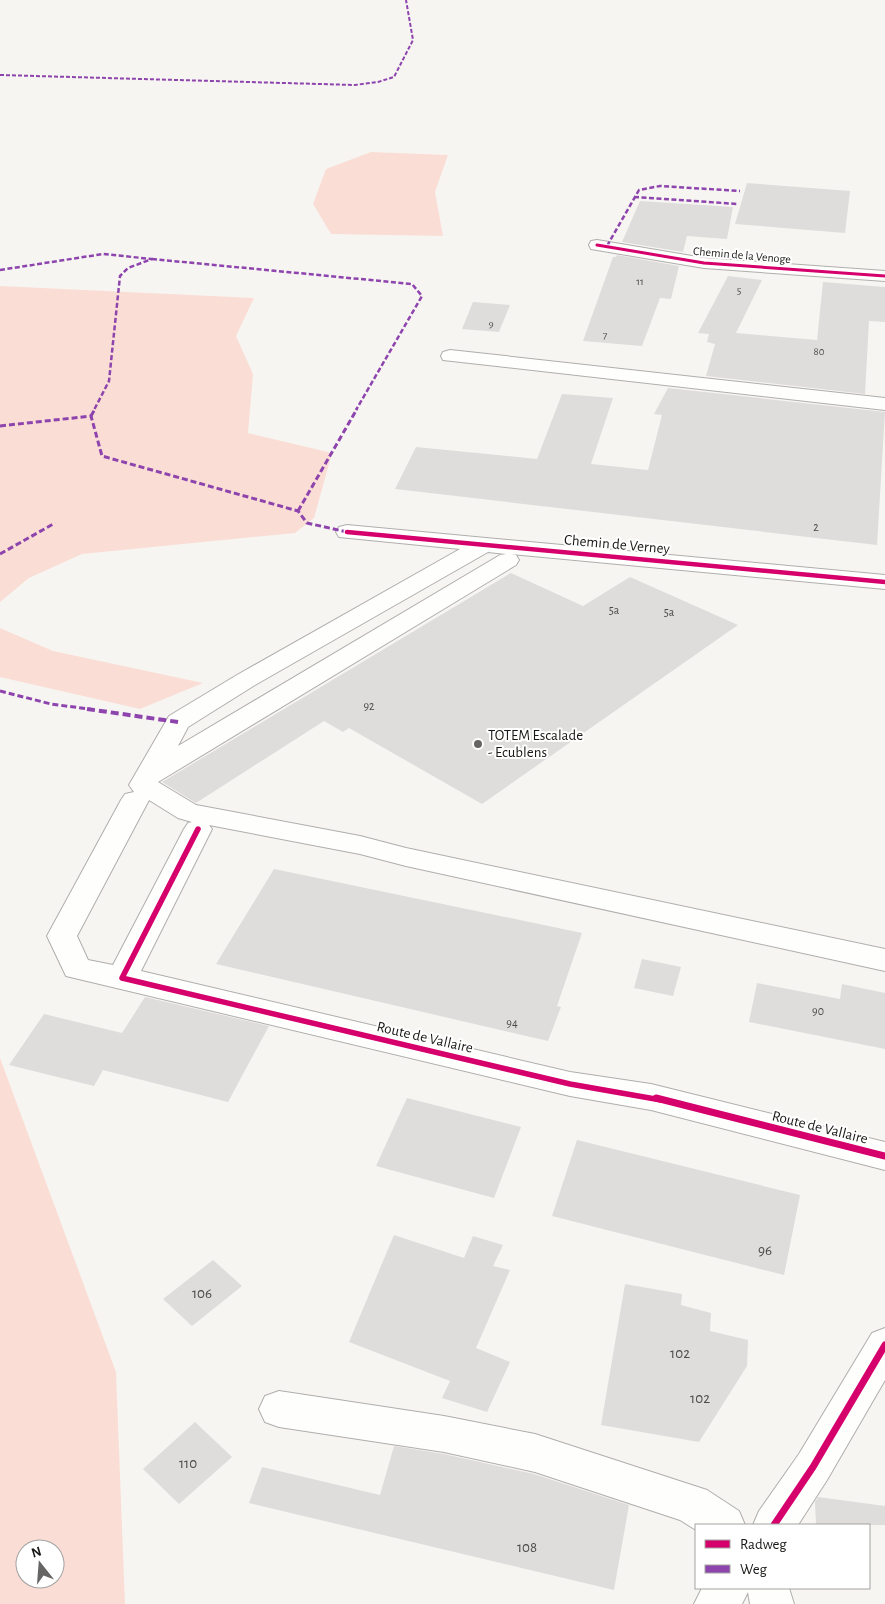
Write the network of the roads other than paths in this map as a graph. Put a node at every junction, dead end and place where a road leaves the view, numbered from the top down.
1 (597, 245) dead end
2 (885, 276) edge
3 (450, 356) dead end
4 (885, 404) edge
5 (347, 532) dead end
6 (484, 545) junction
7 (508, 560) dead end
8 (885, 582) edge
9 (321, 637) junction
10 (353, 653) junction
11 (142, 788) junction
12 (198, 830) dead end
13 (885, 960) edge
14 (122, 978) junction
15 (885, 1156) edge
16 (885, 1345) edge
17 (279, 1409) dead end
18 (722, 1524) edge
19 (775, 1524) edge
20 (727, 1589) edge
21 (768, 1589) edge
22 (716, 1604) edge
23 (772, 1604) edge

1 - 2 street, Chemin de la Venoge
3 - 4 street
5 - 6 street, Chemin de Verney
6 - 8 street, Chemin de Verney
6 - 9 street
7 - 10 street
9 - 10 street
9 - 11 street
10 - 11 street
11 - 13 street
11 - 14 street, Route de Vallaire
12 - 14 street
14 - 15 street, Route de Vallaire
16 - 19 street
17 - 18 street
20 - 22 street
21 - 23 street

